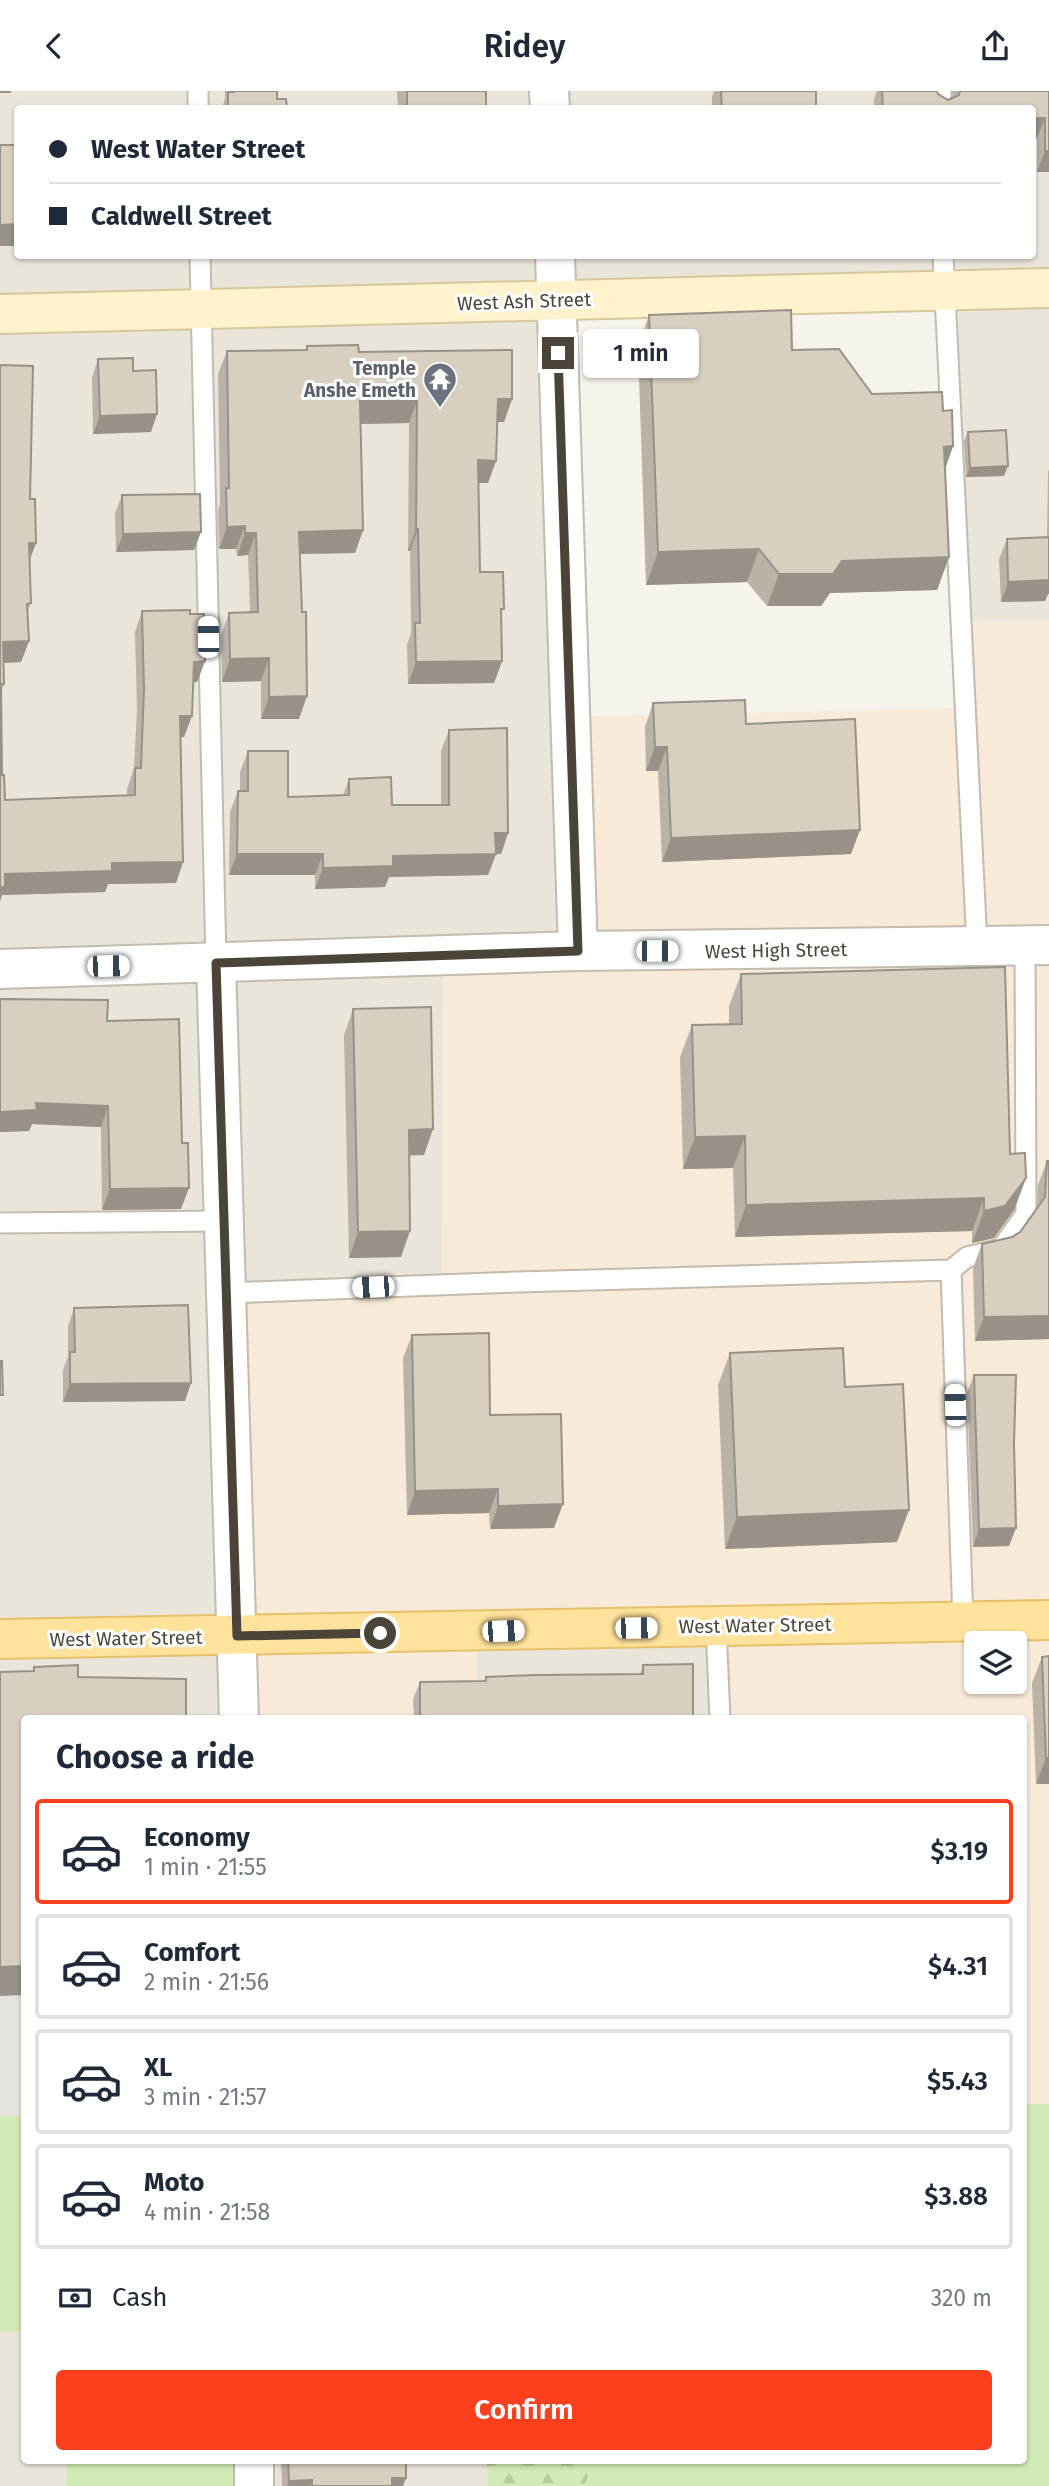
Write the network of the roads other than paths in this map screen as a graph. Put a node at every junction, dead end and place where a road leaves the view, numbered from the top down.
1 (200, 259) edge
2 (555, 259) edge
3 (943, 273) edge
4 (1049, 288) edge
5 (557, 300) junction
6 (201, 311) junction
7 (0, 314) edge
8 (1037, 945) edge
9 (977, 946) junction
10 (578, 951) junction
11 (216, 963) junction
12 (0, 969) edge
13 (225, 1221) junction
14 (0, 1223) edge
15 (951, 1270) junction
16 (226, 1293) junction
17 (1049, 1620) edge
18 (963, 1621) junction
19 (716, 1626) junction
20 (237, 1636) junction
21 (0, 1639) edge
22 (239, 1715) edge
23 (720, 1715) edge
24 (254, 2464) edge
25 (254, 2486) edge

1 - 6 lane
2 - 5 street
3 - 4 street, West Ash Street
3 - 5 street, West Ash Street
3 - 9 lane
5 - 6 street, West Ash Street
5 - 10 street
6 - 7 street, West Ash Street
6 - 11 lane
8 - 9 street, West High Street
8 - 15 lane
9 - 10 street, West High Street
10 - 11 street, West High Street
11 - 12 street, West High Street
11 - 13 street
13 - 14 lane
13 - 16 street
15 - 16 lane
15 - 18 lane
16 - 20 street
17 - 18 main road, West Water Street
18 - 19 main road, West Water Street
19 - 20 main road, West Water Street
19 - 23 lane
20 - 21 main road, West Water Street
20 - 22 street
24 - 25 street

